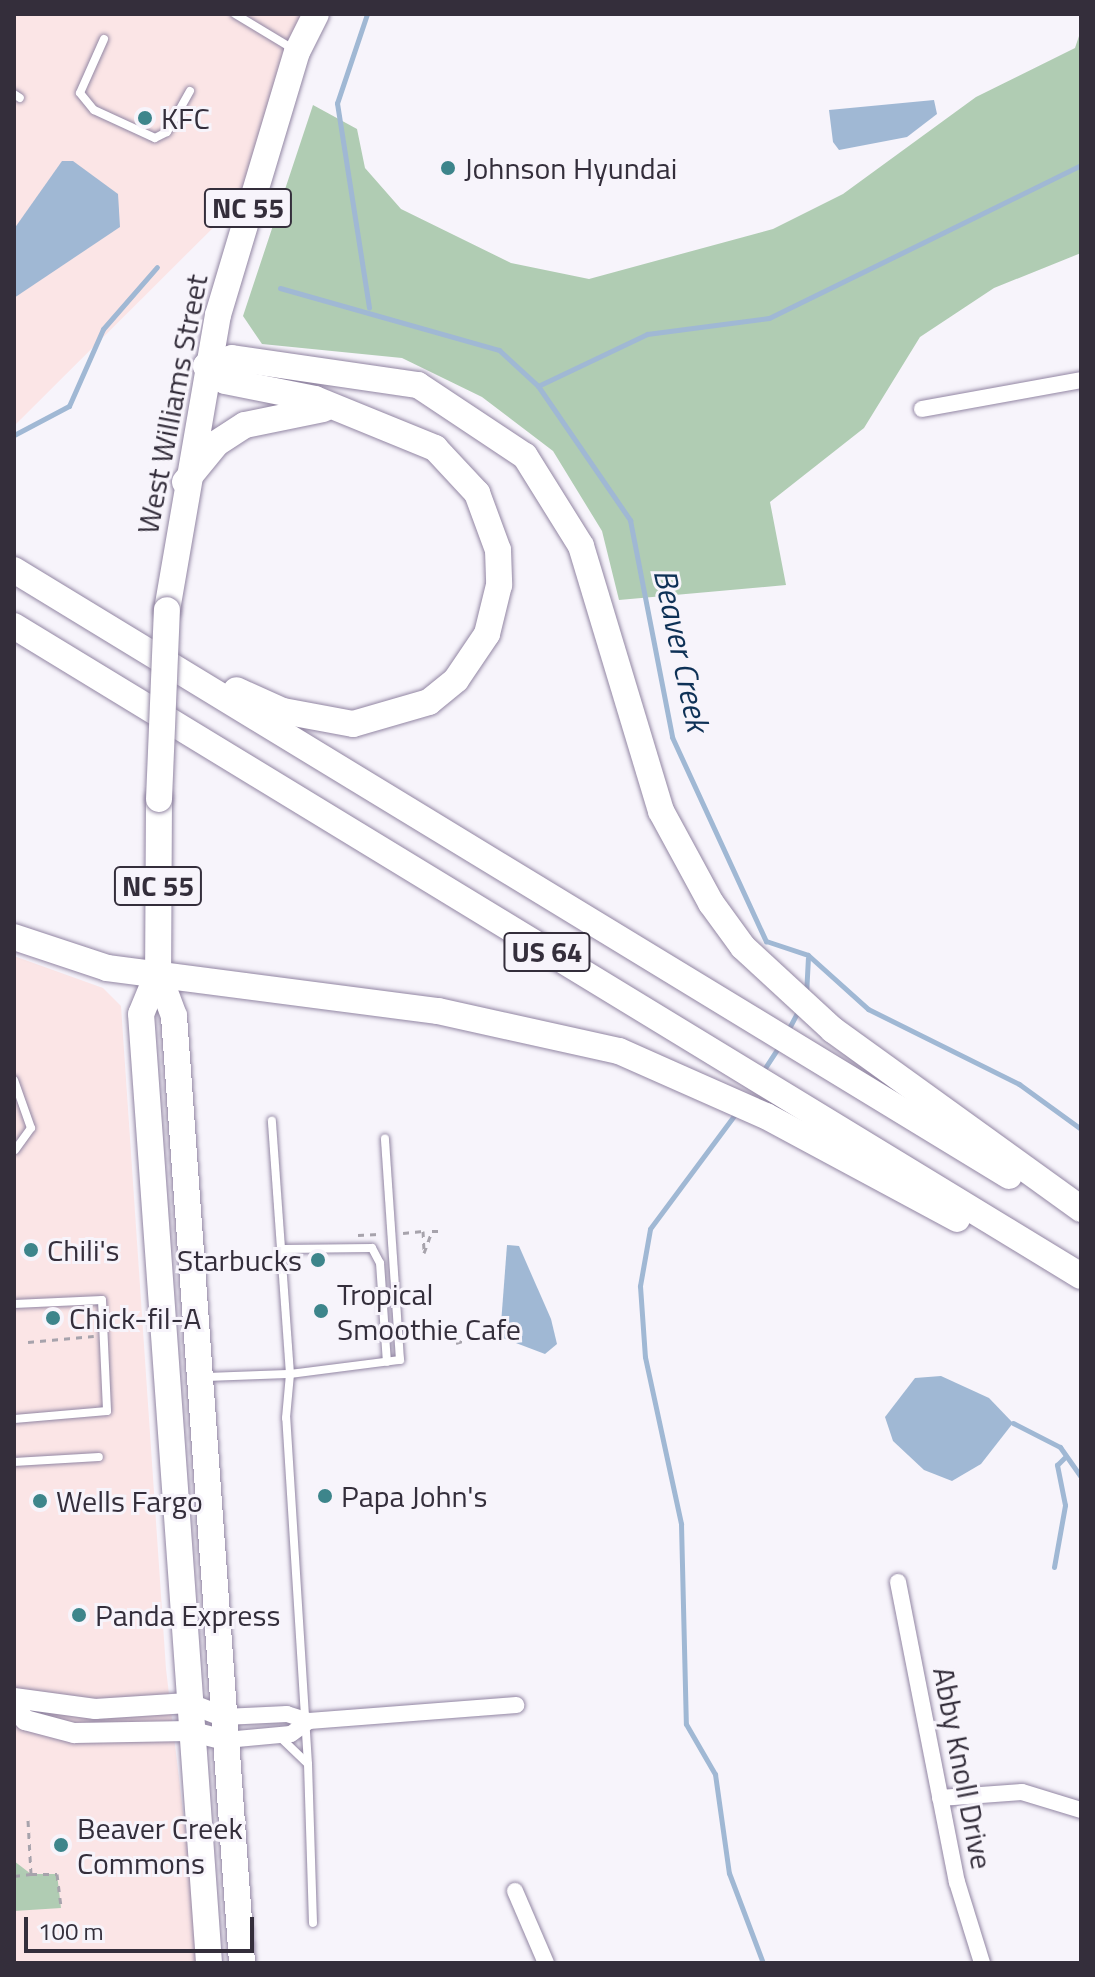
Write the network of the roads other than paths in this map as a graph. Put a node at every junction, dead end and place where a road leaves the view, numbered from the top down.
1 (235, 14) edge
2 (316, 14) edge
3 (104, 39) dead end
4 (297, 52) junction
5 (190, 91) dead end
6 (206, 366) junction
7 (1079, 380) edge
8 (1081, 399) edge
9 (331, 408) junction
10 (922, 409) dead end
11 (185, 482) junction
12 (14, 570) edge
13 (14, 626) edge
14 (138, 646) junction
15 (14, 937) edge
16 (158, 973) junction
17 (14, 1080) edge
18 (272, 1121) dead end
19 (385, 1139) dead end
20 (15, 1150) edge
21 (1081, 1209) edge
22 (1081, 1220) edge
23 (282, 1249) junction
24 (1081, 1276) edge
25 (1081, 1283) edge
26 (14, 1304) edge
27 (387, 1362) junction
28 (290, 1374) junction
29 (195, 1377) junction
30 (14, 1419) edge
31 (99, 1457) dead end
32 (14, 1462) edge
33 (898, 1582) dead end
34 (14, 1698) edge
35 (188, 1703) junction
36 (516, 1705) dead end
37 (14, 1706) edge
38 (309, 1721) junction
39 (225, 1729) junction
40 (189, 1731) junction
41 (276, 1736) junction
42 (308, 1764) junction
43 (940, 1798) junction
44 (1081, 1810) edge
45 (515, 1891) dead end
46 (313, 1923) dead end
47 (209, 1963) edge
48 (242, 1963) edge
49 (546, 1963) edge
50 (982, 1963) edge

1 - 4 lane
2 - 4 main road, West Williams Street / NC 55
3 - 5 lane
4 - 6 main road, West Williams Street / NC 55
6 - 9 main road
6 - 11 main road, West Williams Street / NC 55
6 - 21 main road
7 - 8 street
7 - 10 street
9 - 11 main road
9 - 14 main road
11 - 16 main road, West Williams Street / NC 55, bridge
12 - 14 main road, US 64
13 - 24 main road, US 64
14 - 22 main road, US 64
15 - 16 main road
16 - 25 main road
16 - 29 main road, NC 55
16 - 35 main road, NC 55
17 - 20 lane
18 - 23 lane
19 - 27 lane
23 - 27 lane
23 - 28 lane
26 - 30 lane
27 - 28 lane
28 - 29 lane
28 - 38 lane
29 - 39 main road, NC 55
31 - 32 lane
33 - 43 street, Abby Knoll Drive
34 - 35 street
35 - 39 street
35 - 40 main road, NC 55
36 - 38 street
37 - 40 street
38 - 39 street
38 - 41 street
38 - 42 lane
39 - 40 street
39 - 41 street
39 - 48 main road, NC 55
40 - 47 main road, NC 55
41 - 42 lane
42 - 46 lane
43 - 44 street
43 - 50 street, Abby Knoll Drive
45 - 49 street

